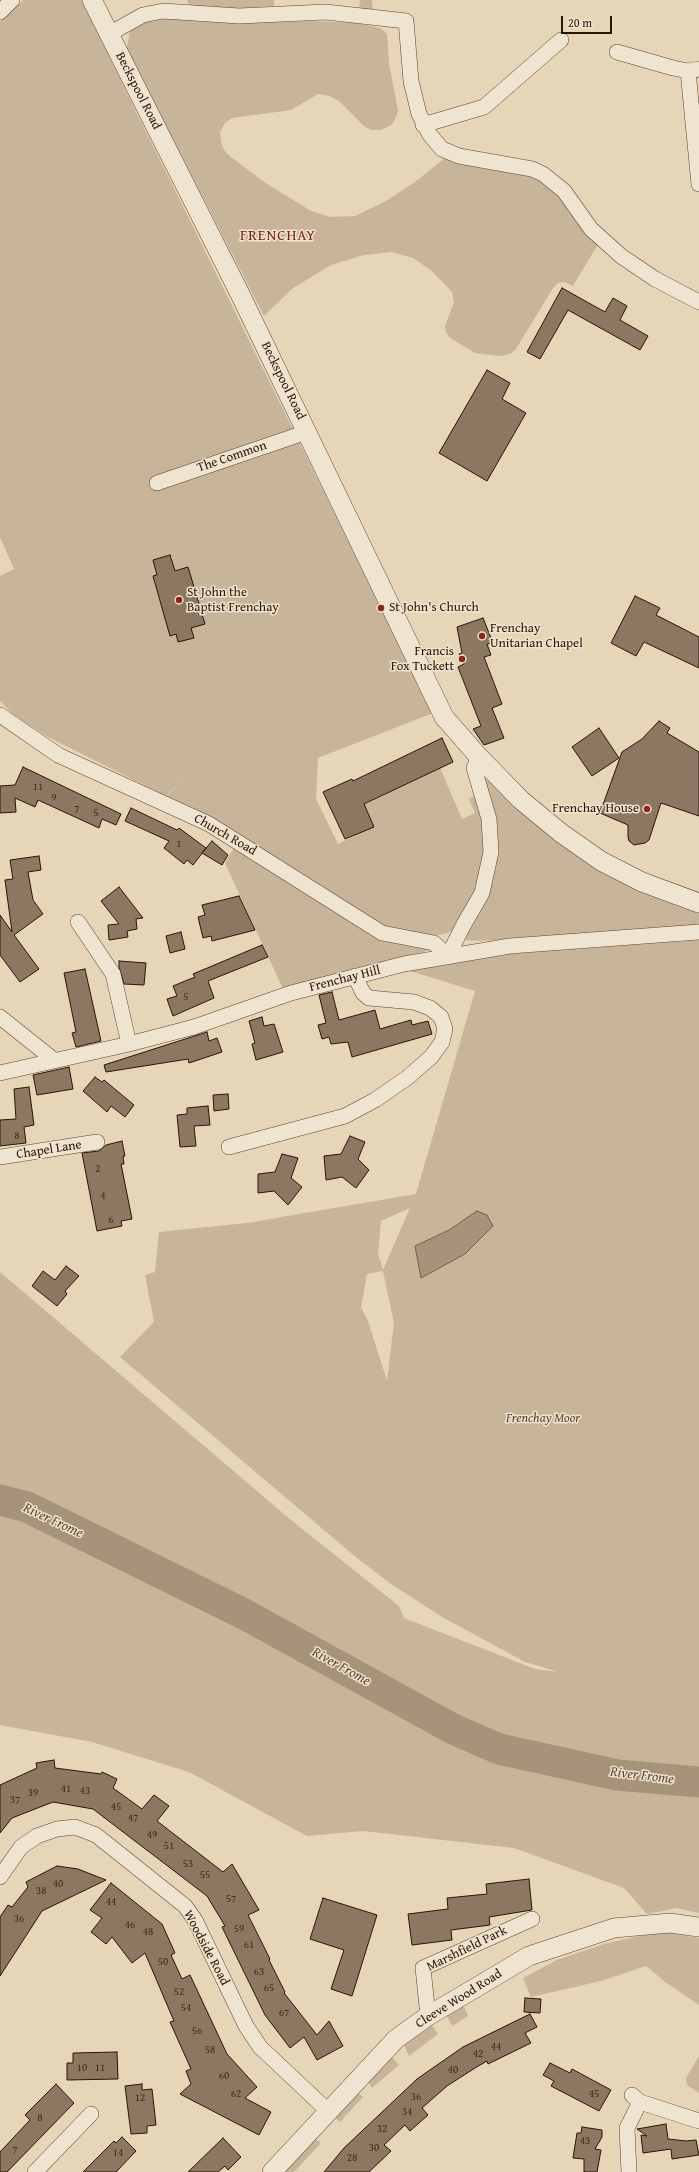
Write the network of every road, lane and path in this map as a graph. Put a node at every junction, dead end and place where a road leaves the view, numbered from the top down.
1 (12, 0) edge
2 (92, 0) edge
3 (0, 12) edge
4 (109, 34) junction
5 (561, 40) dead end
6 (617, 52) dead end
7 (693, 70) edge
8 (423, 125) junction
9 (699, 184) edge
10 (699, 302) edge
11 (307, 432) junction
12 (157, 482) dead end
13 (0, 715) edge
14 (479, 757) junction
15 (699, 904) edge
16 (78, 922) dead end
17 (699, 932) edge
18 (448, 956) junction
19 (355, 976) junction
20 (0, 1017) edge
21 (129, 1044) junction
22 (54, 1060) junction
23 (0, 1073) edge
24 (97, 1142) dead end
25 (229, 1147) dead end
26 (0, 1157) edge
27 (0, 1877) edge
28 (532, 1919) dead end
29 (699, 1927) edge
30 (428, 2016) junction
31 (328, 2111) junction
32 (91, 2114) dead end
33 (699, 2122) edge
34 (35, 2172) edge
35 (272, 2172) edge
36 (629, 2172) edge

1 - 3 street
2 - 4 street, Beckspool Road
4 - 8 street
4 - 11 street, Beckspool Road
5 - 8 street
6 - 7 street
7 - 9 street
8 - 10 street
11 - 12 street, The Common
11 - 14 street, Beckspool Road
13 - 18 street, Church Road
14 - 15 street, Beckspool Road
14 - 18 street
16 - 21 street
17 - 18 street, Frenchay Hill
18 - 19 street, Frenchay Hill
19 - 21 street, Frenchay Hill
19 - 25 street
20 - 22 street
21 - 22 street, Frenchay Hill
22 - 23 street, Frenchay Hill
24 - 26 street, Chapel Lane
27 - 31 street, Woodside Road
28 - 30 street, Marshfield Park
29 - 30 street, Cleeve Wood Road
30 - 31 street, Cleeve Wood Road
31 - 35 street, Cleeve Wood Road
32 - 34 street
33 - 36 street

